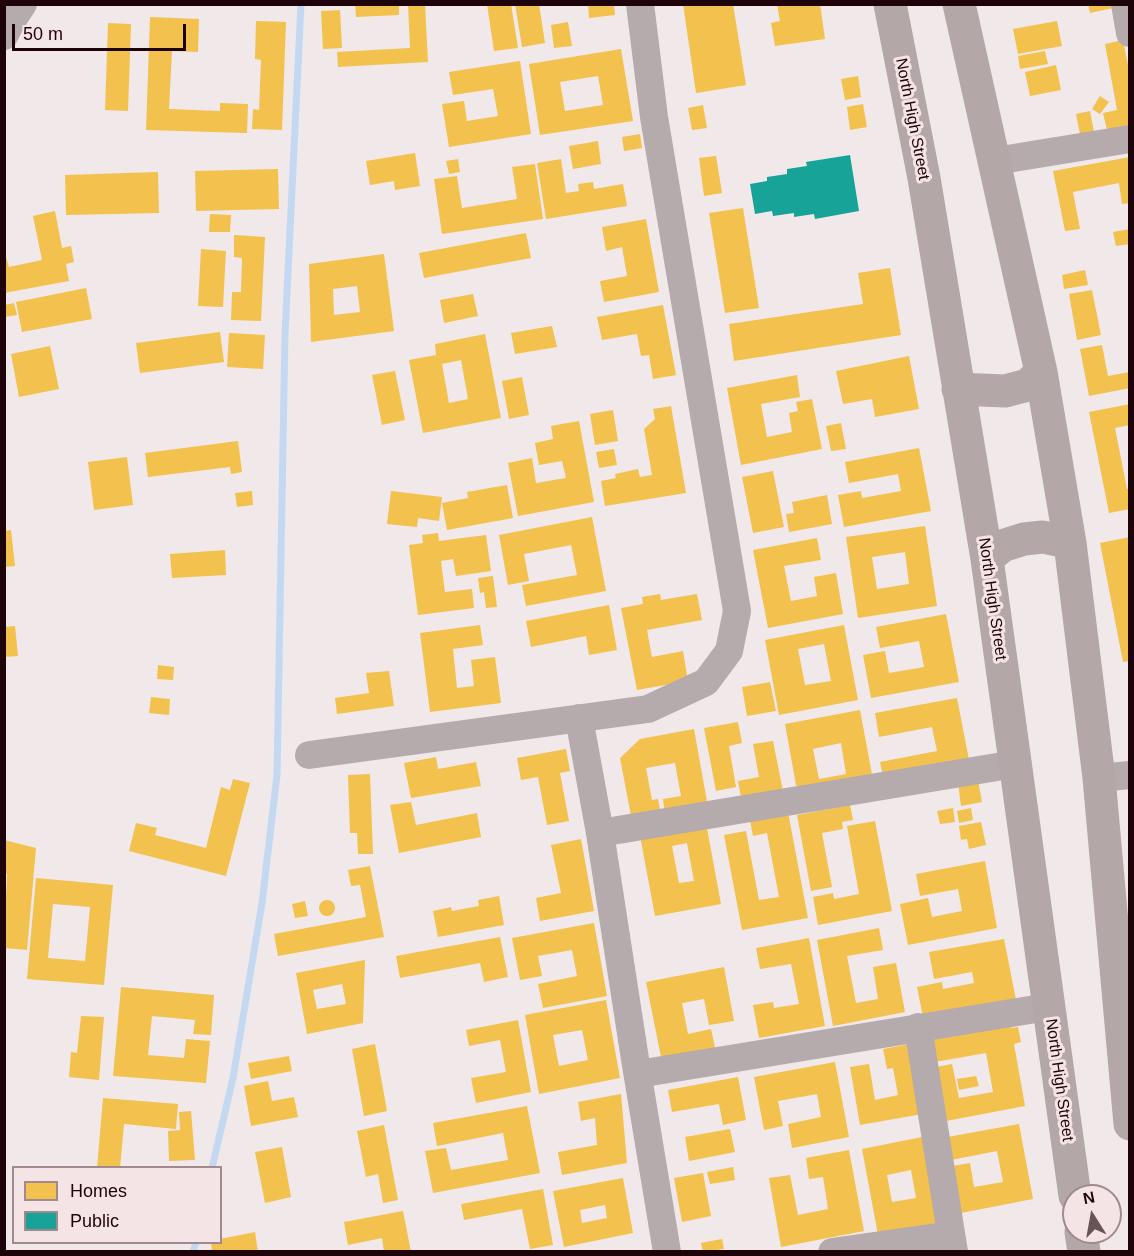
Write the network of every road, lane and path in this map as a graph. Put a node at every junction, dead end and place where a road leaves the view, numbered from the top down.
1 (23, 4) edge
2 (640, 4) edge
3 (890, 4) edge
4 (959, 4) edge
5 (1125, 4) edge
6 (1130, 33) edge
7 (4, 36) edge
8 (1130, 139) edge
9 (995, 161) junction
10 (1041, 372) junction
11 (958, 389) junction
12 (1070, 543) junction
13 (987, 559) junction
14 (579, 718) junction
15 (309, 755) dead end
16 (1015, 764) junction
17 (1114, 777) edge
18 (600, 833) junction
19 (1048, 1007) junction
20 (918, 1027) junction
21 (638, 1074) junction
22 (1130, 1124) edge
23 (1074, 1184) edge
24 (952, 1243) edge
25 (667, 1251) edge
26 (832, 1251) edge

1 - 7 street
2 - 14 street
3 - 11 highway, North High Street
4 - 9 highway
5 - 6 street
8 - 9 street
9 - 10 highway
10 - 11 highway
10 - 12 highway
11 - 13 highway, North High Street
12 - 13 highway
12 - 17 highway
13 - 16 highway, North High Street
14 - 15 street
14 - 18 street
16 - 18 street
16 - 19 highway, North High Street
17 - 22 highway
18 - 21 street
19 - 20 street
19 - 23 highway, North High Street
20 - 21 street
20 - 24 street
21 - 25 street
24 - 26 street

